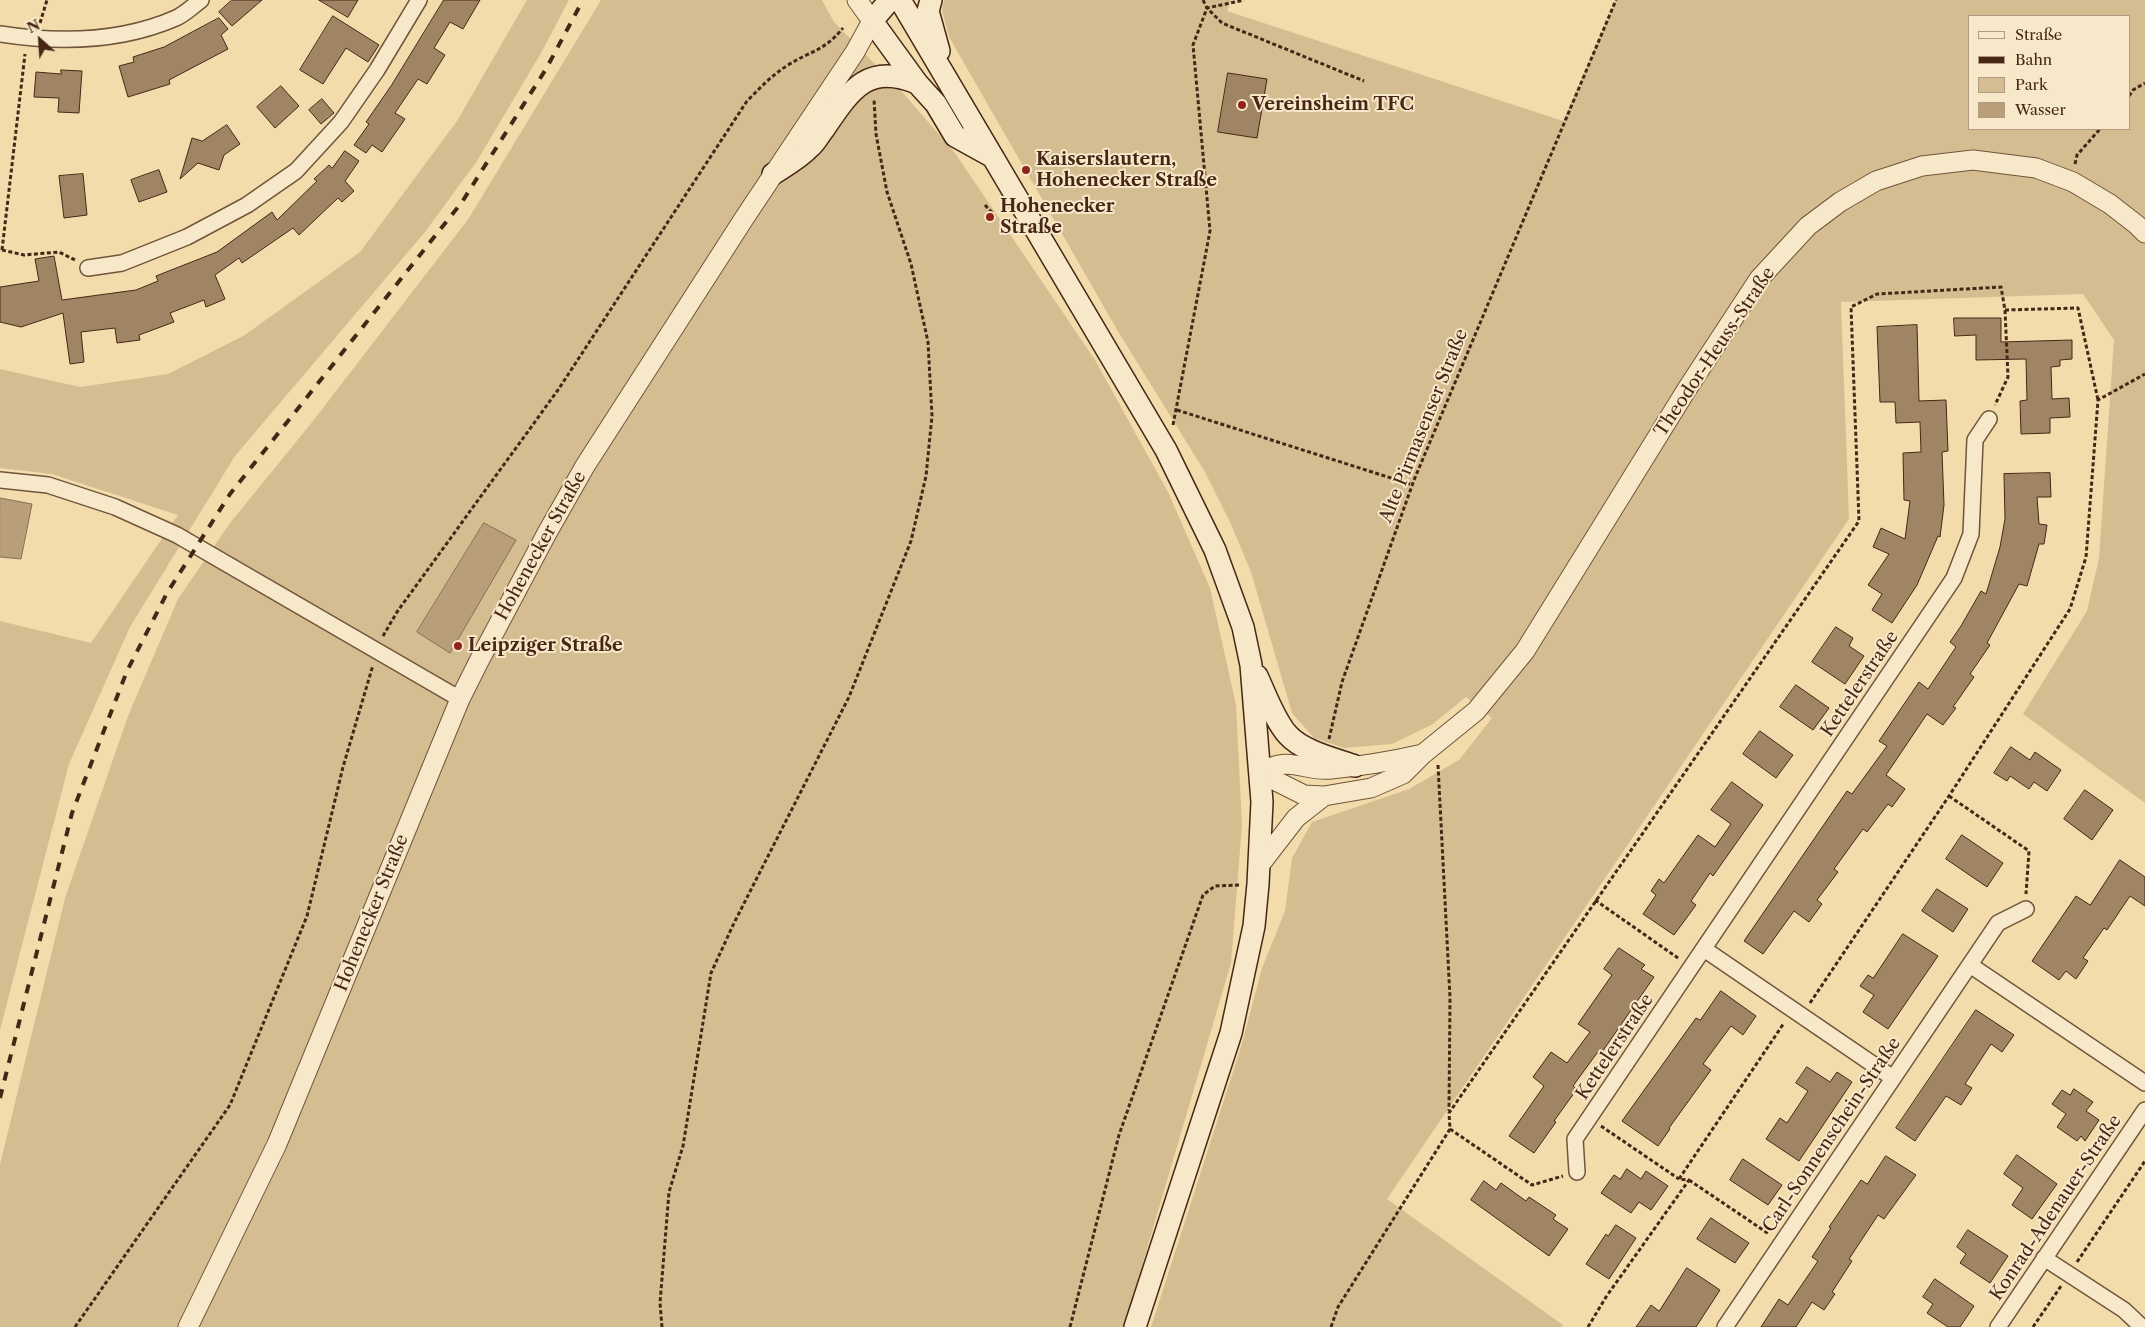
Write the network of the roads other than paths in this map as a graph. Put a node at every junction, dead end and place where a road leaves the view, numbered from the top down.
1 (201, 0) edge
2 (419, 0) edge
3 (857, 0) edge
4 (890, 0) edge
5 (900, 0) edge
6 (931, 0) edge
7 (872, 21) junction
8 (0, 34) edge
9 (946, 76) junction
10 (917, 83) junction
11 (992, 157) junction
12 (773, 174) junction
13 (2145, 233) edge
14 (88, 268) road end
15 (1989, 419) road end
16 (0, 480) edge
17 (1251, 665) junction
18 (460, 698) junction
19 (1430, 758) junction
20 (1355, 766) junction
21 (1260, 773) junction
22 (1324, 796) junction
23 (1259, 875) junction
24 (2026, 909) road end
25 (1704, 948) junction
26 (1970, 965) junction
27 (1893, 1078) junction
28 (2145, 1083) edge
29 (2145, 1110) edge
30 (1577, 1172) road end
31 (2044, 1258) junction
32 (188, 1327) edge
33 (1135, 1327) edge
34 (1725, 1327) edge
35 (1998, 1327) edge
36 (2142, 1327) edge

1 - 8 street
2 - 14 street
3 - 7 street
4 - 7 main road, Hohenecker Straße
5 - 9 main road
6 - 9 main road
7 - 10 main road
7 - 12 street, Hohenecker Straße
9 - 11 main road
10 - 11 main road
10 - 12 main road
11 - 17 main road
12 - 18 street, Hohenecker Straße
13 - 19 street, Theodor-Heuss-Straße
15 - 25 street, Kettelerstraße
16 - 18 street
17 - 20 main road
17 - 21 main road
18 - 32 street, Hohenecker Straße
19 - 20 street, Theodor-Heuss-Straße
19 - 22 street, Theodor-Heuss-Straße
20 - 21 street, Theodor-Heuss-Straße
21 - 22 street, Theodor-Heuss-Straße
21 - 23 main road
22 - 23 street
23 - 33 main road
24 - 26 street, Carl-Sonnenschein-Straße
25 - 27 street
25 - 30 street, Kettelerstraße
26 - 27 street, Carl-Sonnenschein-Straße
26 - 28 street
27 - 34 street, Carl-Sonnenschein-Straße
29 - 31 street, Konrad-Adenauer-Straße
31 - 35 street, Konrad-Adenauer-Straße
31 - 36 street

